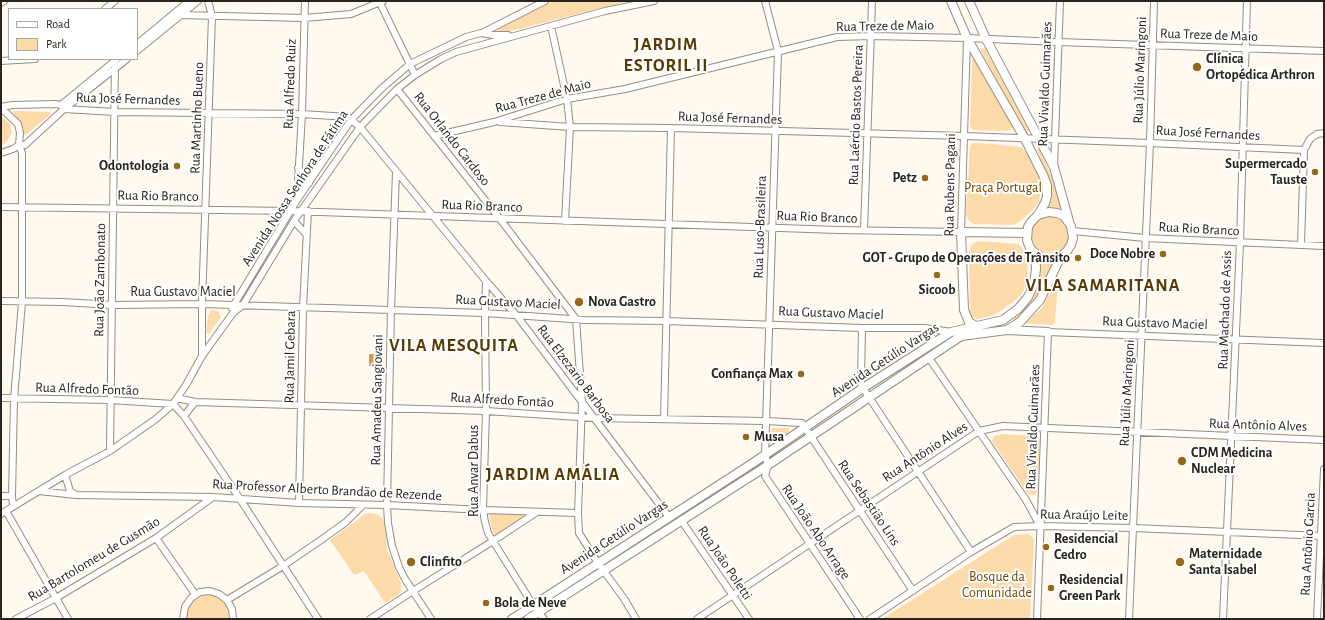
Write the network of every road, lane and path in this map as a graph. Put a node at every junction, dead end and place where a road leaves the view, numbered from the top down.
1 (4, 1) edge
2 (115, 1) edge
3 (189, 1) edge
4 (198, 1) edge
5 (208, 1) edge
6 (305, 1) edge
7 (545, 1) edge
8 (654, 1) edge
9 (765, 1) edge
10 (872, 1) edge
11 (951, 1) edge
12 (969, 1) edge
13 (1060, 1) edge
14 (1154, 1) edge
15 (1247, 1) edge
16 (380, 2) edge
17 (1, 3) edge
18 (106, 8) edge
19 (177, 14) junction
20 (212, 16) junction
21 (304, 18) junction
22 (551, 26) junction
23 (156, 32) junction
24 (483, 33) junction
25 (518, 35) junction
26 (872, 36) junction
27 (968, 38) junction
28 (986, 39) junction
29 (1058, 42) junction
30 (138, 43) edge
31 (485, 45) junction
32 (1153, 45) junction
33 (1246, 48) junction
34 (138, 50) edge
35 (778, 51) junction
36 (1324, 51) edge
37 (18, 60) edge
38 (116, 60) edge
39 (126, 60) edge
40 (1, 61) edge
41 (410, 64) junction
42 (115, 69) junction
43 (415, 75) junction
44 (97, 80) junction
45 (397, 89) junction
46 (567, 99) junction
47 (63, 107) junction
48 (1, 108) edge
49 (115, 112) junction
50 (523, 113) junction
51 (209, 114) junction
52 (302, 114) junction
53 (351, 120) junction
54 (494, 122) junction
55 (523, 123) junction
56 (360, 127) junction
57 (570, 127) junction
58 (671, 128) junction
59 (776, 132) junction
60 (1324, 133) edge
61 (868, 134) junction
62 (434, 136) junction
63 (964, 136) junction
64 (1025, 139) junction
65 (1040, 139) junction
66 (1056, 140) junction
67 (1150, 143) junction
68 (19, 145) junction
69 (1242, 146) junction
70 (1304, 150) junction
71 (1, 153) edge
72 (1054, 167) junction
73 (298, 168) junction
74 (396, 172) junction
75 (309, 183) junction
76 (297, 200) junction
77 (1, 206) edge
78 (23, 207) junction
79 (113, 208) junction
80 (206, 209) junction
81 (291, 211) junction
82 (305, 211) junction
83 (394, 215) junction
84 (1038, 215) junction
85 (432, 216) junction
86 (500, 219) junction
87 (294, 221) junction
88 (565, 221) junction
89 (1069, 222) junction
90 (668, 223) junction
91 (772, 227) junction
92 (864, 230) junction
93 (1073, 231) junction
94 (961, 232) junction
95 (1027, 233) junction
96 (306, 234) junction
97 (1145, 238) junction
98 (1240, 243) junction
99 (1301, 244) junction
100 (1324, 246) edge
101 (1035, 254) junction
102 (1061, 256) junction
103 (486, 281) junction
104 (1, 301) edge
105 (22, 302) junction
106 (202, 304) junction
107 (113, 305) junction
108 (243, 306) junction
109 (303, 308) junction
110 (232, 309) junction
111 (391, 310) junction
112 (484, 314) junction
113 (517, 316) junction
114 (576, 319) junction
115 (665, 321) junction
116 (769, 324) junction
117 (978, 327) junction
118 (862, 328) junction
119 (925, 328) junction
120 (1007, 330) junction
121 (951, 332) junction
122 (1048, 332) junction
123 (1141, 335) junction
124 (961, 336) junction
125 (1236, 339) junction
126 (935, 342) junction
127 (1324, 343) edge
128 (202, 356) junction
129 (929, 358) junction
130 (864, 388) junction
131 (870, 397) junction
132 (1, 398) edge
133 (177, 398) junction
134 (14, 399) junction
135 (110, 400) junction
136 (195, 402) junction
137 (582, 402) junction
138 (173, 404) junction
139 (301, 404) junction
140 (389, 408) junction
141 (486, 411) junction
142 (184, 416) junction
143 (581, 416) junction
144 (594, 418) junction
145 (664, 419) junction
146 (766, 421) junction
147 (805, 428) junction
148 (1045, 428) junction
149 (979, 431) junction
150 (1137, 432) junction
151 (1231, 436) junction
152 (810, 437) junction
153 (1324, 440) edge
154 (110, 451) junction
155 (766, 455) junction
156 (753, 464) junction
157 (768, 466) junction
158 (1324, 469) edge
159 (918, 471) junction
160 (762, 474) junction
161 (65, 475) junction
162 (39, 491) junction
163 (76, 495) junction
164 (1, 496) edge
165 (12, 496) junction
166 (195, 497) junction
167 (213, 497) junction
168 (240, 499) junction
169 (299, 503) junction
170 (364, 505) junction
171 (387, 505) junction
172 (13, 506) junction
173 (483, 510) junction
174 (860, 510) junction
175 (537, 511) junction
176 (3, 512) edge
177 (578, 513) junction
178 (184, 517) junction
179 (669, 518) junction
180 (681, 520) junction
181 (1040, 526) junction
182 (1133, 528) junction
183 (1227, 532) junction
184 (1322, 536) edge
185 (156, 538) junction
186 (493, 541) junction
187 (809, 543) junction
188 (970, 552) junction
189 (598, 563) junction
190 (283, 566) junction
191 (603, 571) junction
192 (412, 591) junction
193 (913, 591) junction
194 (195, 594) junction
195 (733, 595) junction
196 (56, 598) junction
197 (227, 600) junction
198 (533, 606) junction
199 (539, 612) junction
200 (16, 619) edge
201 (68, 619) edge
202 (183, 619) edge
203 (233, 619) edge
204 (318, 619) edge
205 (370, 619) edge
206 (431, 619) edge
207 (512, 619) edge
208 (528, 619) edge
209 (544, 619) edge
210 (636, 619) edge
211 (697, 619) edge
212 (749, 619) edge
213 (860, 619) edge
214 (870, 619) edge
215 (1037, 619) edge
216 (1129, 619) edge
217 (1224, 619) edge
218 (1317, 619) edge

1 - 17 street
2 - 18 street
3 - 19 street
4 - 19 street
5 - 20 street, Rua Martinho Bueno
6 - 21 street, Rua Alfredo Ruiz
7 - 24 street
8 - 22 street, Avenida Nossa Senhora de Fátima
9 - 35 street, Rua Luso-Brasileira
10 - 26 street, Rua Laércio Bastos Pereira
11 - 27 main road
12 - 28 main road
13 - 29 street, Rua Vivaldo Guimarães
14 - 32 street, Rua Júlio Maringoni
15 - 33 street, Rua Machado de Assis
16 - 21 street
16 - 41 street
19 - 20 street
19 - 23 street
20 - 21 street
20 - 51 street, Rua Martinho Bueno
21 - 52 street, Rua Alfredo Ruiz
22 - 25 street, Avenida Nossa Senhora de Fátima
22 - 46 street
23 - 30 street
23 - 34 street
24 - 25 street, Avenida Nossa Senhora de Fátima
24 - 31 street
24 - 41 street, Avenida Nossa Senhora de Fátima
25 - 31 street, Avenida Nossa Senhora de Fátima
26 - 27 street, Rua Treze de Maio
26 - 35 street, Rua Treze de Maio
26 - 61 street, Rua Laércio Bastos Pereira
27 - 28 street, Rua Treze de Maio
27 - 63 street, Rua Rubens Pagani
27 - 64 main road
28 - 29 street, Rua Treze de Maio
28 - 65 main road
29 - 32 street, Rua Treze de Maio
29 - 66 street, Rua Vivaldo Guimarães
31 - 43 street, Avenida Nossa Senhora de Fátima
32 - 33 street, Rua Treze de Maio
32 - 67 street, Rua Júlio Maringoni
33 - 36 street, Rua Treze de Maio
33 - 69 street, Rua Machado de Assis
35 - 46 street, Rua Treze de Maio
35 - 59 street, Rua Luso-Brasileira
37 - 40 street
38 - 42 street, Rua João Zambonato
38 - 44 street
39 - 42 street
41 - 43 street
41 - 53 street, Avenida Nossa Senhora de Fátima
42 - 44 street
42 - 49 street, Rua João Zambonato
43 - 45 street, Avenida Nossa Senhora de Fátima
44 - 47 street
45 - 56 street, Avenida Nossa Senhora de Fátima
45 - 62 street, Rua Orlando Cardoso
46 - 50 street, Rua Treze de Maio
46 - 57 street
47 - 48 street, Rua José Fernandes
47 - 49 street, Rua José Fernandes
47 - 68 street
48 - 68 street, Rua José Fernandes
49 - 51 street, Rua José Fernandes
49 - 79 street, Rua João Zambonato
50 - 54 street, Rua Treze de Maio
50 - 55 street
51 - 52 street, Rua José Fernandes
51 - 80 street, Rua Martinho Bueno
52 - 53 street, Rua José Fernandes
52 - 73 street, Rua Alfredo Ruiz
53 - 56 street, Rua Elzezario Barbosa
53 - 75 street, Avenida Nossa Senhora de Fátima
54 - 55 street, Rua José Fernandes
54 - 62 street, Rua Treze de Maio
55 - 57 street, Rua José Fernandes
56 - 74 street, Rua Elzezario Barbosa
56 - 82 street, Avenida Nossa Senhora de Fátima
57 - 58 street, Rua José Fernandes
57 - 88 street
58 - 59 street, Rua José Fernandes
58 - 90 street
59 - 61 street, Rua José Fernandes
59 - 91 street, Rua Luso-Brasileira
60 - 70 street
61 - 63 street, Rua José Fernandes
61 - 92 street, Rua Laércio Bastos Pereira
62 - 86 street, Rua Orlando Cardoso
63 - 64 street
63 - 94 street, Rua Rubens Pagani
64 - 65 street, Rua José Fernandes
64 - 84 main road
65 - 66 street, Rua José Fernandes
65 - 72 main road
66 - 67 street, Rua José Fernandes
66 - 72 street, Rua Vivaldo Guimarães
67 - 69 street, Rua José Fernandes
67 - 97 street, Rua Júlio Maringoni
68 - 71 street
68 - 78 street, Rua José Fernandes
69 - 70 street, Rua José Fernandes
69 - 98 street, Rua Machado de Assis
70 - 99 street
72 - 89 main road
73 - 75 street
73 - 76 street
74 - 83 street, Rua Amadeu Sangiovani
74 - 85 street, Rua Elzezario Barbosa
75 - 76 street, Avenida Nossa Senhora de Fátima
76 - 81 street, Avenida Nossa Senhora de Fátima
77 - 78 street, Rua Rio Branco
78 - 79 street, Rua Rio Branco
78 - 105 street, Rua José Fernandes
79 - 80 street, Rua Rio Branco
79 - 107 street, Rua João Zambonato
80 - 81 street, Rua Rio Branco
80 - 106 street, Rua Martinho Bueno
81 - 82 street, Rua Rio Branco
81 - 110 street, Avenida Nossa Senhora de Fátima
82 - 83 street, Rua Rio Branco
82 - 87 street, Avenida Nossa Senhora de Fátima
82 - 96 street, Rua Jamil Gebara
83 - 85 street, Rua Rio Branco
83 - 111 street, Rua Amadeu Sangiovani
84 - 89 main road
84 - 95 main road
85 - 86 street, Rua Rio Branco
85 - 103 street, Rua Elzezario Barbosa
86 - 88 street, Rua Rio Branco
86 - 114 street, Rua Orlando Cardoso
87 - 96 street
87 - 108 street, Avenida Nossa Senhora de Fátima
88 - 90 street, Rua Rio Branco
89 - 93 main road
90 - 91 street, Rua Rio Branco
90 - 115 street
91 - 92 street, Rua Rio Branco
91 - 116 street, Rua Luso-Brasileira
92 - 94 street, Rua Rio Branco
93 - 97 street, Rua Rio Branco
93 - 102 main road
94 - 95 main road
94 - 117 main road, Rua Rubens Pagani
95 - 101 main road
96 - 109 street, Rua Jamil Gebara
97 - 98 street, Rua Rio Branco
97 - 123 street, Rua Júlio Maringoni
98 - 99 street, Rua Rio Branco
98 - 125 street, Rua Machado de Assis
99 - 100 street, Rua Rio Branco
101 - 102 main road
101 - 117 main road
102 - 120 main road
103 - 112 street, Rua Anvar Dabus
103 - 113 street, Rua Elzezario Barbosa
104 - 105 street, Rua Gustavo Maciel
105 - 107 street, Rua Gustavo Maciel
105 - 134 street, Rua José Fernandes
106 - 107 street, Rua Gustavo Maciel
106 - 110 street, Rua Gustavo Maciel
106 - 128 street, Rua Martinho Bueno
107 - 135 street, Rua João Zambonato
108 - 109 street, Rua Gustavo Maciel
108 - 110 street, Rua Gustavo Maciel
109 - 111 street, Rua Gustavo Maciel
109 - 139 street, Rua Jamil Gebara
110 - 128 street, Avenida Nossa Senhora de Fátima
111 - 112 street, Rua Gustavo Maciel
111 - 140 street, Rua Amadeu Sangiovani
112 - 113 street, Rua Gustavo Maciel
112 - 141 street, Rua Anvar Dabus
113 - 114 street, Rua Gustavo Maciel
113 - 137 street, Rua Elzezario Barbosa
114 - 115 street, Rua Gustavo Maciel
114 - 137 street
115 - 116 street, Rua Gustavo Maciel
115 - 145 street
116 - 118 street, Rua Gustavo Maciel
116 - 146 street, Rua Luso-Brasileira
117 - 121 main road
118 - 119 street, Rua Gustavo Maciel
118 - 130 street
119 - 121 street, Rua Gustavo Maciel
119 - 126 street
120 - 122 main road, Rua Gustavo Maciel
120 - 124 main road, Rua Gustavo Maciel
121 - 124 main road, Avenida Getúlio Vargas
121 - 126 main road, Avenida Getúlio Vargas
122 - 123 street, Rua Gustavo Maciel
122 - 148 street, Rua Vivaldo Guimarães
123 - 125 street, Rua Gustavo Maciel
123 - 150 street, Rua Júlio Maringoni
124 - 129 main road, Avenida Getúlio Vargas
125 - 127 street, Rua Gustavo Maciel
125 - 151 street, Rua Machado de Assis
126 - 130 main road, Avenida Getúlio Vargas
128 - 133 street, Avenida Nossa Senhora de Fátima
129 - 131 main road, Avenida Getúlio Vargas
129 - 149 street
130 - 131 street
130 - 147 main road, Avenida Getúlio Vargas
131 - 152 main road, Avenida Getúlio Vargas
131 - 159 street
132 - 134 street, Rua Alfredo Fontão
133 - 136 street, Rua Alfredo Fontão
133 - 138 street, Avenida Nossa Senhora de Fátima
134 - 135 street, Rua Alfredo Fontão
134 - 165 street, Rua José Fernandes
135 - 138 street, Rua Alfredo Fontão
135 - 154 street, Rua João Zambonato
136 - 139 street, Rua Alfredo Fontão
136 - 142 street
137 - 143 street
137 - 144 street, Rua Elzezario Barbosa
138 - 142 street
138 - 154 street, Avenida Nossa Senhora de Fátima
139 - 140 street, Rua Alfredo Fontão
139 - 169 street, Rua Jamil Gebara
140 - 141 street, Rua Alfredo Fontão
140 - 171 street, Rua Amadeu Sangiovani
141 - 143 street, Rua Alfredo Fontão
141 - 173 street, Rua Anvar Dabus
142 - 168 street
143 - 144 street, Rua Alfredo Fontão
143 - 177 street
144 - 145 street, Rua Alfredo Fontão
144 - 179 street, Rua Elzezario Barbosa
145 - 146 street, Rua Alfredo Fontão
146 - 147 street, Rua Alfredo Fontão
146 - 155 street, Rua Luso-Brasileira
147 - 152 street, Rua Sebastião Lins
147 - 155 main road, Avenida Getúlio Vargas
148 - 149 street, Rua Antônio Alves
148 - 150 street, Rua Antônio Alves
148 - 181 street, Rua Vivaldo Guimarães
149 - 159 street, Rua Antônio Alves
149 - 181 street
150 - 151 street, Rua Antônio Alves
150 - 182 street, Rua Júlio Maringoni
151 - 153 street, Rua Antônio Alves
151 - 183 street, Rua Machado de Assis
152 - 157 main road, Avenida Getúlio Vargas
152 - 174 street, Rua Sebastião Lins
154 - 161 street, Avenida Nossa Senhora de Fátima
155 - 156 main road, Avenida Getúlio Vargas
155 - 157 street
156 - 160 street, Rua João Abo Arrage
156 - 179 main road, Avenida Getúlio Vargas
157 - 160 main road, Avenida Getúlio Vargas
158 - 184 street, Rua Antônio Garcia
159 - 174 street, Rua Antônio Alves
159 - 188 street
160 - 180 main road, Avenida Getúlio Vargas
160 - 187 street, Rua João Abo Arrage
161 - 162 street, Avenida Nossa Senhora de Fátima
161 - 163 street
162 - 163 street, Rua Professor Alberto Brandão de Rezende
162 - 172 street, Avenida Nossa Senhora de Fátima
163 - 166 street, Rua Professor Alberto Brandão de Rezende
164 - 165 street
165 - 172 street, Rua José Fernandes
166 - 167 street, Rua Professor Alberto Brandão de Rezende
166 - 178 street, Rua Bartolomeu de Gusmão
167 - 168 street, Rua Professor Alberto Brandão de Rezende
167 - 178 street, Rua Bartolomeu de Gusmão
168 - 169 street, Rua Professor Alberto Brandão de Rezende
168 - 190 street
169 - 170 street, Rua Professor Alberto Brandão de Rezende
170 - 171 street, Rua Professor Alberto Brandão de Rezende
170 - 190 street
171 - 173 street, Rua Professor Alberto Brandão de Rezende
171 - 192 street, Rua Amadeu Sangiovani
172 - 176 street, Avenida Nossa Senhora de Fátima
173 - 175 street, Rua Professor Alberto Brandão de Rezende
173 - 186 street, Rua Anvar Dabus
174 - 187 street, Rua Antônio Alves
174 - 193 street, Rua Sebastião Lins
175 - 177 street, Rua Professor Alberto Brandão de Rezende
175 - 186 street
176 - 196 street
177 - 189 street
178 - 185 street, Rua Bartolomeu de Gusmão
179 - 189 main road, Avenida Getúlio Vargas
180 - 191 main road, Avenida Getúlio Vargas
180 - 195 street, Rua João Poletti
181 - 182 street, Rua Araújo Leite
181 - 188 street, Rua Araújo Leite
181 - 215 street, Rua Vivaldo Guimarães
182 - 183 street, Rua Araújo Leite
182 - 216 street, Rua Júlio Maringoni
183 - 184 street, Rua Araújo Leite
183 - 217 street, Rua Machado de Assis
184 - 218 street, Rua Antônio Garcia
185 - 194 street
185 - 196 street, Rua Bartolomeu de Gusmão
186 - 192 street
186 - 198 street, Rua Anvar Dabus
187 - 195 street, Rua Antônio Alves
187 - 213 street, Rua João Abo Arrage
188 - 193 street, Rua Araújo Leite
189 - 191 street
189 - 198 main road, Avenida Getúlio Vargas
190 - 197 street
190 - 204 street
191 - 199 main road, Avenida Getúlio Vargas
191 - 210 street
192 - 205 street
192 - 206 street, Rua Amadeu Sangiovani
193 - 214 street, Rua Araújo Leite
194 - 197 street
194 - 202 street
195 - 211 street, Rua Antônio Alves
195 - 212 street, Rua João Poletti
196 - 200 street, Rua Bartolomeu de Gusmão
196 - 201 street
197 - 203 street
198 - 199 street, Rua Anvar Dabus
198 - 207 main road, Avenida Getúlio Vargas
199 - 208 main road, Avenida Getúlio Vargas
199 - 209 street, Rua Anvar Dabus

